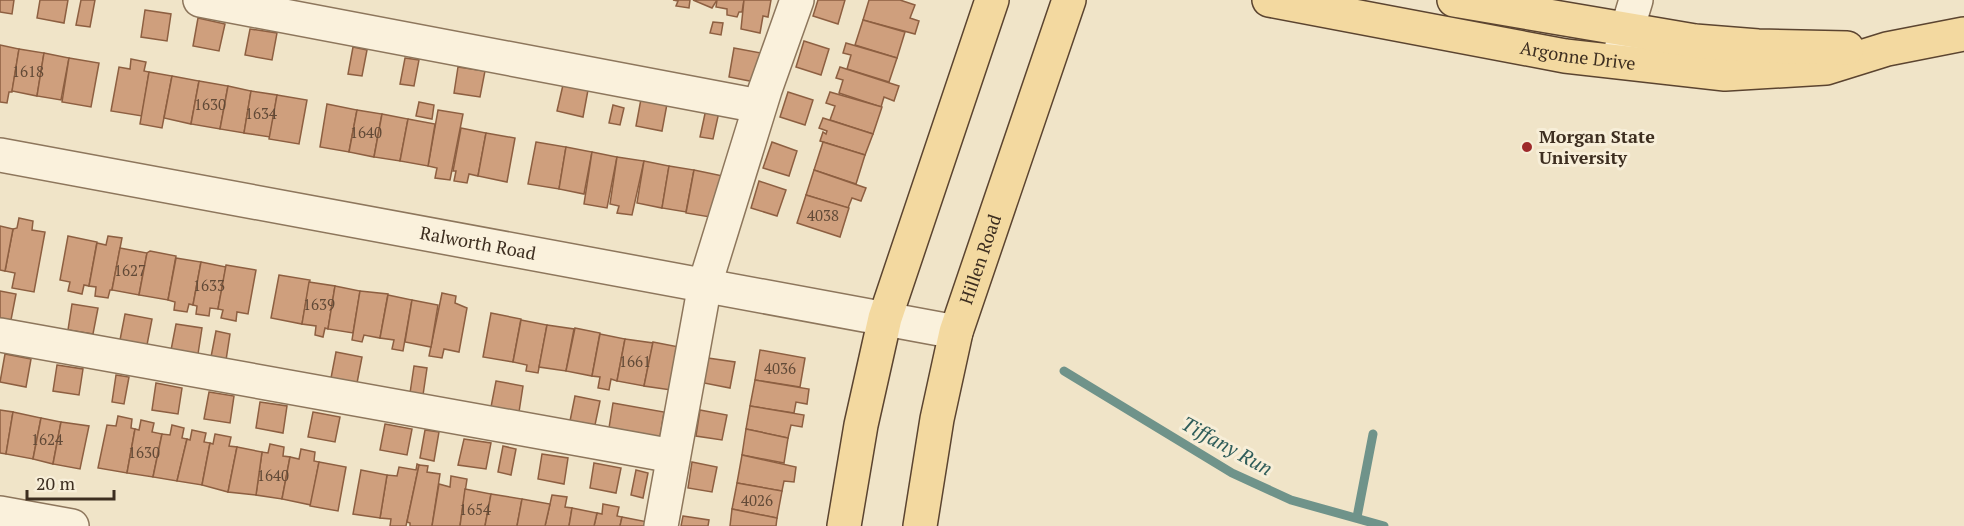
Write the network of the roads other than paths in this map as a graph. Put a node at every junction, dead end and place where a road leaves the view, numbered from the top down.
1 (200, 0) edge
2 (797, 0) edge
3 (992, 0) edge
4 (1069, 0) edge
5 (1269, 0) edge
6 (1454, 0) edge
7 (1632, 15) edge
8 (1964, 34) edge
9 (1887, 49) junction
10 (1617, 64) junction
11 (759, 106) junction
12 (0, 155) edge
13 (705, 284) junction
14 (885, 318) junction
15 (956, 332) junction
16 (0, 335) edge
17 (672, 456) junction
18 (0, 513) edge
19 (72, 526) edge
20 (661, 526) edge
21 (844, 526) edge
22 (920, 526) edge

1 - 11 street
2 - 11 street
3 - 14 main road
4 - 15 main road, Hillen Road
5 - 10 main road, Argonne Drive
6 - 7 main road, Argonne Drive
7 - 9 main road, Argonne Drive
7 - 10 street
8 - 9 main road, Argonne Drive
9 - 10 main road, Argonne Drive
11 - 13 street
12 - 13 street, Ralworth Road
13 - 14 street, Ralworth Road
13 - 17 street
14 - 15 street, Ralworth Road
14 - 21 main road
15 - 22 main road, Hillen Road
16 - 17 street
17 - 20 street
18 - 19 street

